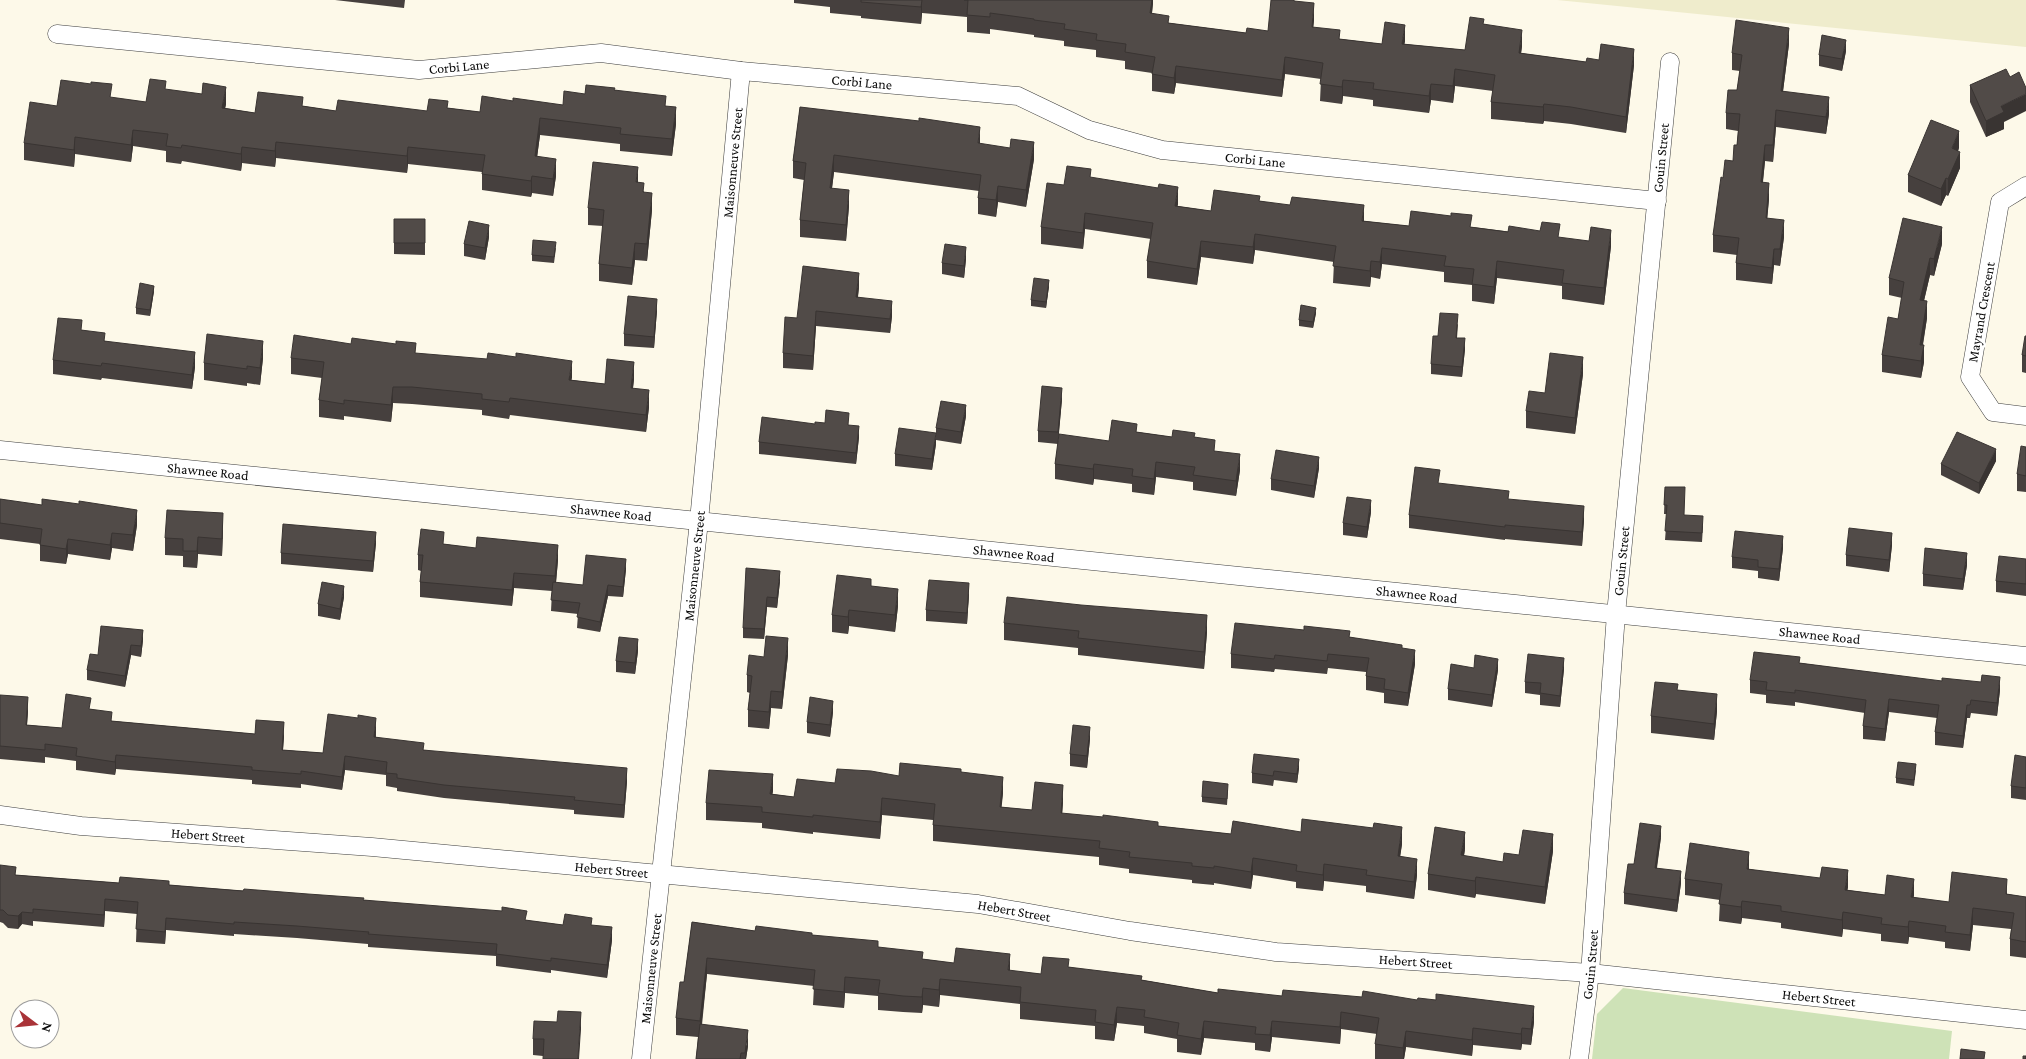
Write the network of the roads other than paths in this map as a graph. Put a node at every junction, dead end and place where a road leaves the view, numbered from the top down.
1 (57, 34) dead end
2 (1670, 62) dead end
3 (741, 71) junction
4 (2026, 186) edge
5 (1656, 201) junction
6 (2026, 416) edge
7 (0, 450) edge
8 (698, 521) junction
9 (1616, 614) junction
10 (2026, 656) edge
11 (0, 815) edge
12 (660, 876) junction
13 (1590, 973) junction
14 (2026, 1020) edge
15 (641, 1059) edge
16 (1579, 1059) edge

1 - 3 street, Corbi Lane
2 - 5 street, Gouin Street
3 - 5 street, Corbi Lane
3 - 8 street, Maisonneuve Street
4 - 6 street, Mayrand Crescent
5 - 9 street, Gouin Street
7 - 8 street, Shawnee Road
8 - 9 street, Shawnee Road
8 - 12 street, Maisonneuve Street
9 - 10 street, Shawnee Road
9 - 13 street, Gouin Street
11 - 12 street, Hebert Street
12 - 13 street, Hebert Street
12 - 15 street, Maisonneuve Street
13 - 14 street, Hebert Street
13 - 16 street, Gouin Street

